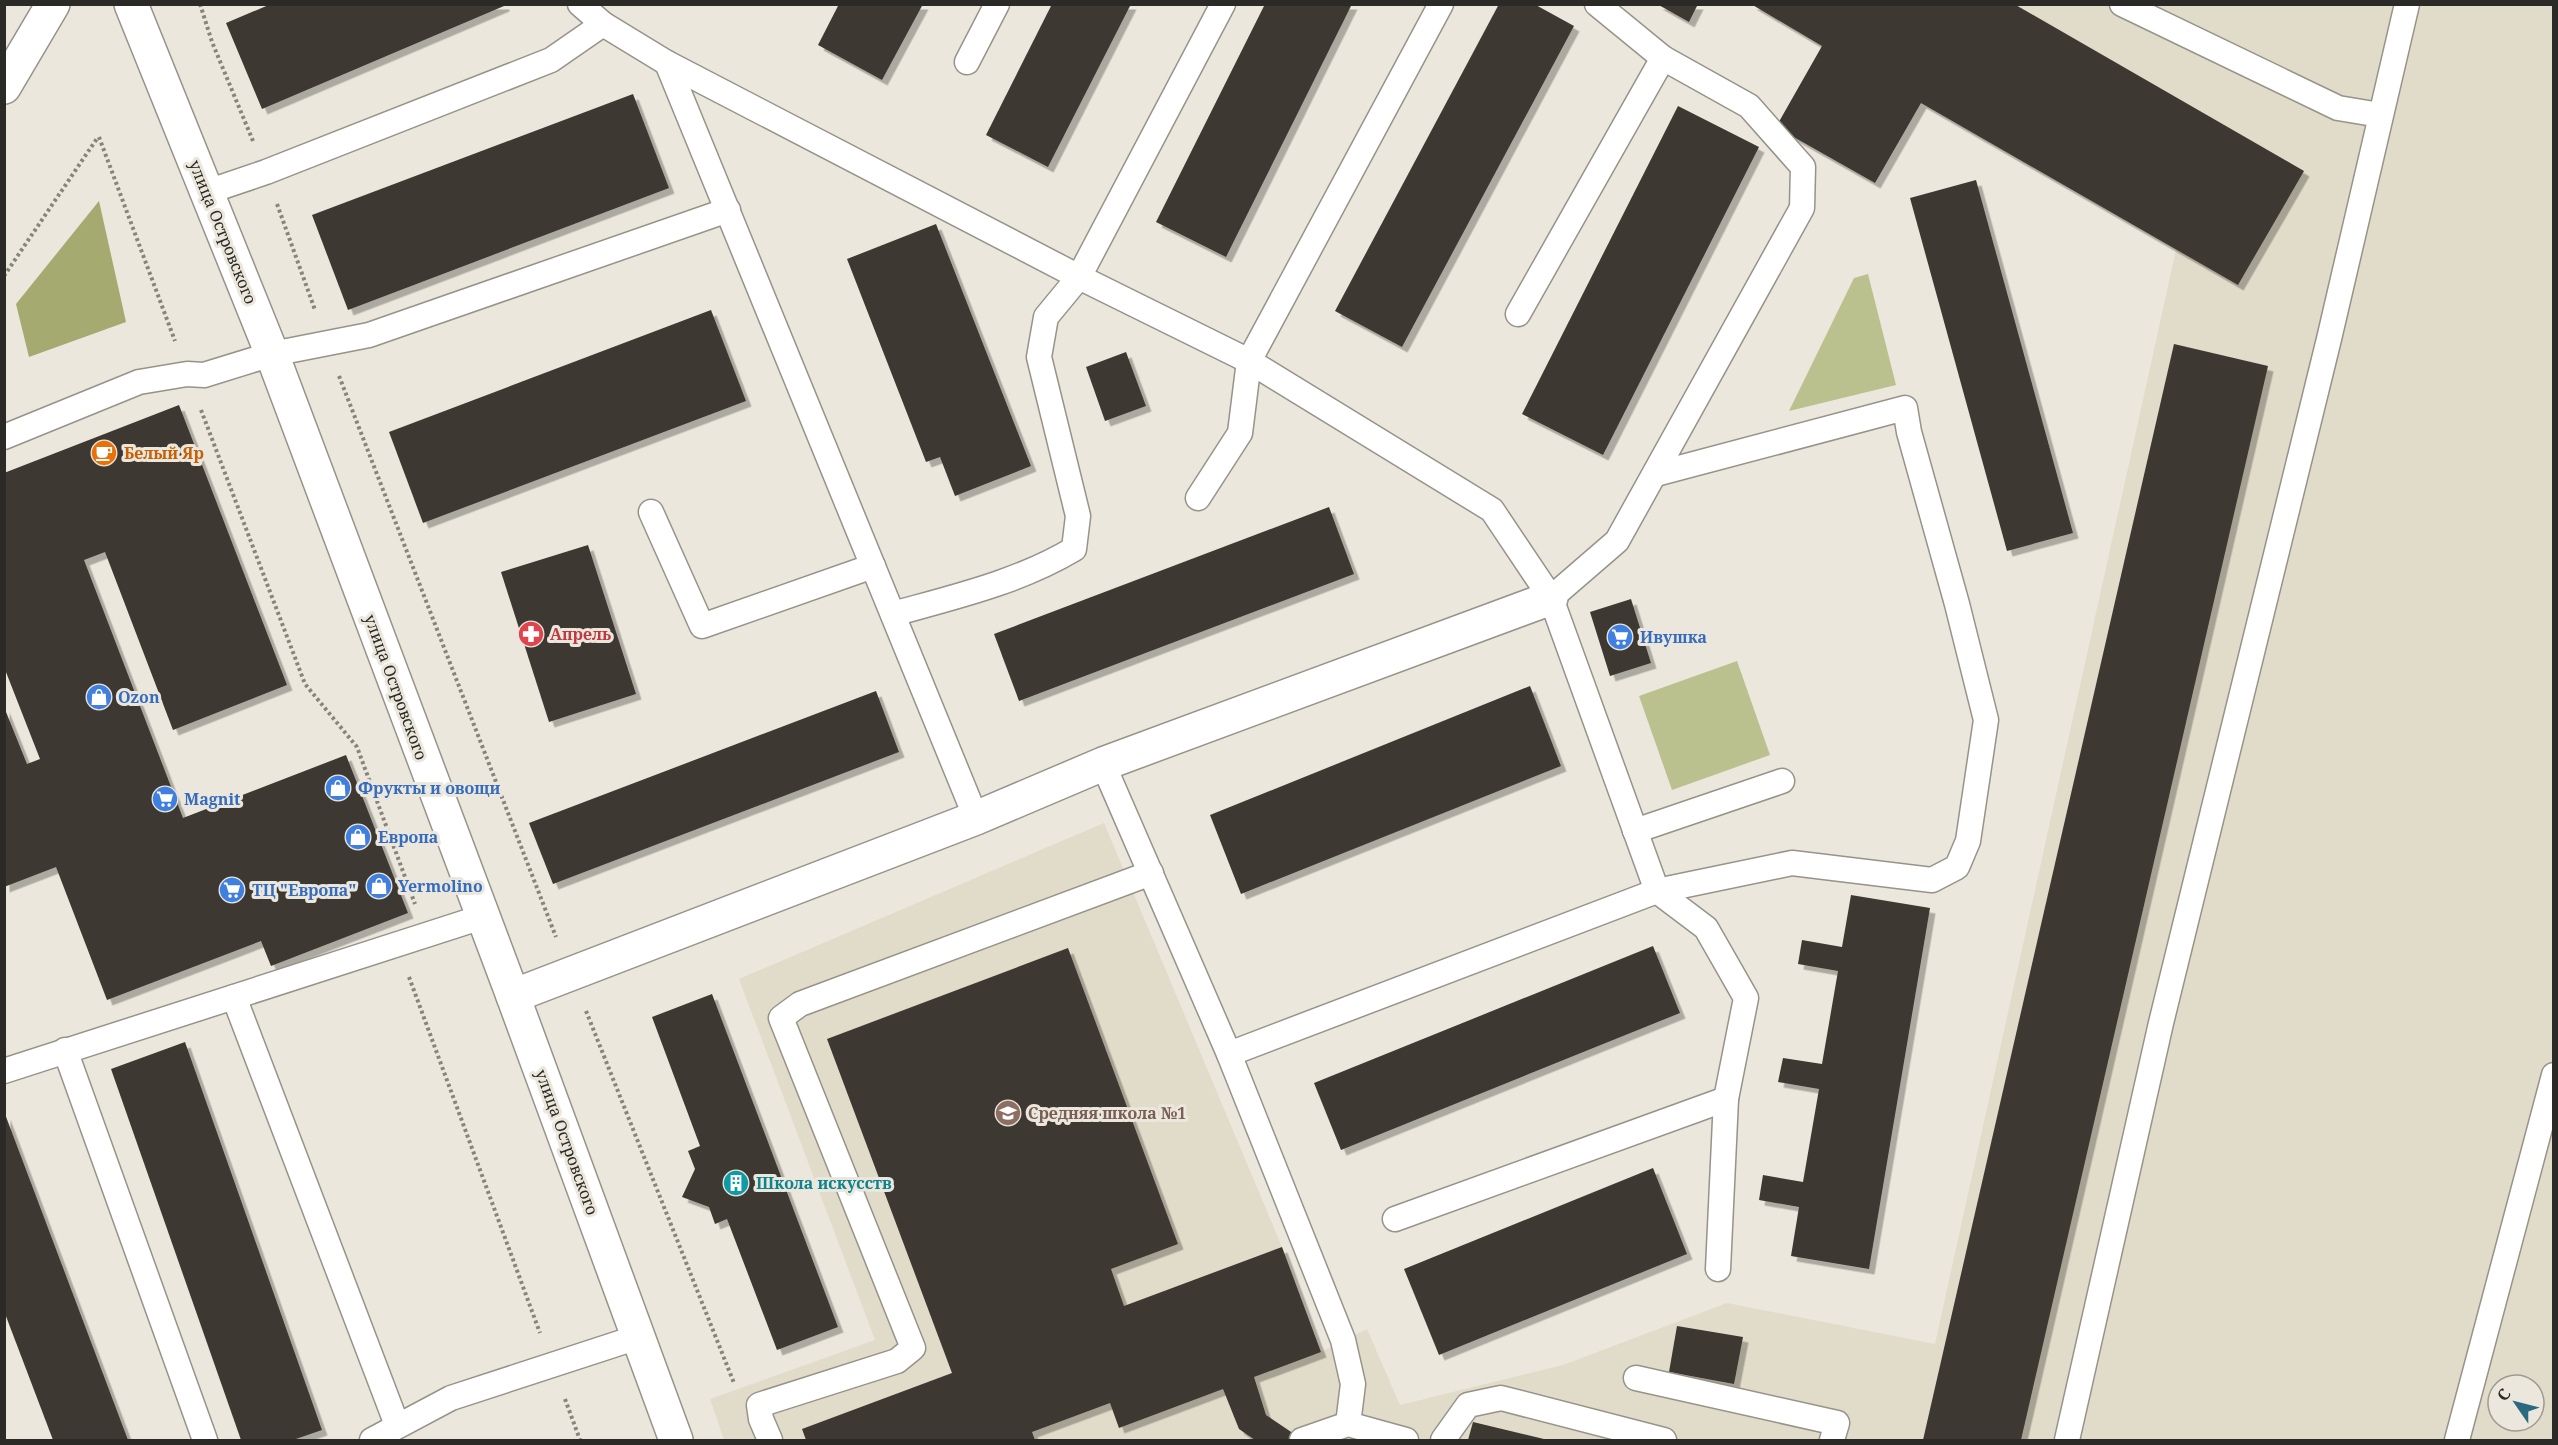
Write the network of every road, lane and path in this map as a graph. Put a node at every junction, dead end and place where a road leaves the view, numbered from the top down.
1 (53, 4) edge
2 (131, 4) edge
3 (200, 4) edge
4 (580, 4) edge
5 (997, 4) edge
6 (1223, 4) edge
7 (1441, 4) edge
8 (1597, 4) edge
9 (2122, 4) edge
10 (2407, 4) edge
11 (603, 24) junction
12 (1662, 58) junction
13 (967, 62) dead end
14 (668, 63) junction
15 (10, 66) edge
16 (2380, 115) junction
17 (266, 172) junction
18 (207, 192) junction
19 (728, 210) junction
20 (4, 276) edge
21 (1079, 277) junction
22 (1518, 314) dead end
23 (327, 343) junction
24 (272, 354) junction
25 (1249, 361) junction
26 (187, 374) junction
27 (4, 437) edge
28 (1656, 474) junction
29 (1198, 498) dead end
30 (651, 512) dead end
31 (873, 566) junction
32 (1551, 598) junction
33 (893, 614) junction
34 (1103, 764) junction
35 (1782, 781) dead end
36 (976, 818) junction
37 (1635, 831) junction
38 (1151, 873) junction
39 (1657, 891) junction
40 (482, 917) junction
41 (412, 940) junction
42 (571, 973) junction
43 (513, 996) junction
44 (234, 997) junction
45 (65, 1050) junction
46 (1229, 1054) junction
47 (4, 1071) edge
48 (2553, 1075) edge
49 (1726, 1099) junction
50 (1395, 1219) dead end
51 (1718, 1269) dead end
52 (638, 1337) junction
53 (552, 1365) junction
54 (1636, 1378) dead end
55 (734, 1383) dead end
56 (1348, 1425) junction
57 (386, 1435) edge
58 (205, 1440) edge
59 (580, 1440) edge
60 (675, 1440) edge
61 (770, 1440) edge
62 (1302, 1440) edge
63 (1406, 1440) edge
64 (1443, 1440) edge
65 (1664, 1440) edge
66 (1832, 1440) edge
67 (2067, 1440) edge
68 (2457, 1440) edge

1 - 15 street
2 - 18 street, улица Островского
3 - 17 path
4 - 11 lane
5 - 13 lane
6 - 21 lane
7 - 25 lane
8 - 12 lane
9 - 16 lane
10 - 16 lane
11 - 14 lane
11 - 17 lane
12 - 22 lane
12 - 28 lane
14 - 19 lane
14 - 21 lane
16 - 67 lane
17 - 18 lane
17 - 23 path
18 - 24 street, улица Островского
19 - 23 lane
19 - 31 lane
20 - 26 path
21 - 25 lane
21 - 33 lane
23 - 24 lane
23 - 42 path
24 - 26 lane
24 - 40 street, улица Островского
25 - 29 lane
25 - 32 lane
26 - 27 lane
26 - 41 path
28 - 32 lane
28 - 39 lane
30 - 31 lane
31 - 33 lane
32 - 34 street
32 - 37 lane
33 - 36 lane
34 - 36 street
34 - 38 lane
35 - 37 lane
36 - 42 street
37 - 39 lane
38 - 46 lane
38 - 61 lane
39 - 46 lane
39 - 49 lane
40 - 41 lane
40 - 43 street, улица Островского
41 - 44 lane
41 - 53 path
42 - 43 street
42 - 55 path
43 - 52 street, улица Островского
44 - 45 lane
44 - 57 lane
45 - 47 lane
45 - 58 lane
46 - 56 lane
48 - 68 lane
49 - 50 lane
49 - 51 lane
52 - 53 lane
52 - 60 street, улица Островского
53 - 57 lane
53 - 59 path
54 - 66 lane
56 - 62 lane
56 - 63 lane
64 - 65 lane

